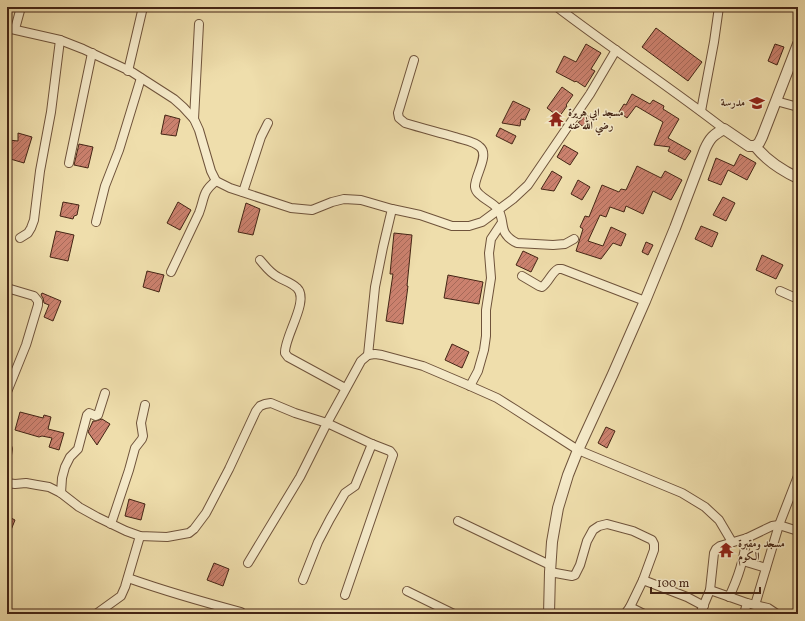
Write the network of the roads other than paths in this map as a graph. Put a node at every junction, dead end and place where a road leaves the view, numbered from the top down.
1 (21, 7) edge
2 (143, 7) edge
3 (557, 7) edge
4 (719, 7) edge
5 (199, 24) dead end
6 (11, 28) edge
7 (60, 40) junction
8 (798, 44) edge
9 (616, 50) junction
10 (92, 53) junction
11 (414, 60) dead end
12 (128, 70) junction
13 (141, 78) junction
14 (776, 101) junction
15 (798, 107) edge
16 (701, 111) junction
17 (194, 119) junction
18 (268, 123) dead end
19 (724, 129) junction
20 (755, 146) junction
21 (69, 163) dead end
22 (798, 178) edge
23 (216, 181) junction
24 (242, 192) junction
25 (392, 209) junction
26 (498, 210) junction
27 (96, 222) dead end
28 (502, 224) junction
29 (20, 238) dead end
30 (574, 239) dead end
31 (260, 260) dead end
32 (171, 272) dead end
33 (522, 276) dead end
34 (7, 288) edge
35 (780, 291) dead end
36 (798, 299) edge
37 (645, 301) junction
38 (368, 355) junction
39 (470, 386) junction
40 (346, 388) junction
41 (7, 392) edge
42 (105, 393) dead end
43 (145, 406) dead end
44 (327, 423) junction
45 (372, 444) junction
46 (7, 447) edge
47 (578, 450) junction
48 (7, 455) edge
49 (798, 476) edge
50 (7, 483) edge
51 (61, 493) junction
52 (458, 521) dead end
53 (111, 524) junction
54 (779, 525) junction
55 (798, 531) edge
56 (140, 536) junction
57 (747, 538) junction
58 (732, 542) junction
59 (743, 561) junction
60 (248, 563) dead end
61 (550, 568) junction
62 (766, 568) junction
63 (128, 578) junction
64 (303, 580) dead end
65 (643, 580) junction
66 (710, 590) junction
67 (407, 591) dead end
68 (345, 595) dead end
69 (729, 597) junction
70 (751, 604) junction
71 (704, 606) junction
72 (627, 611) edge
73 (96, 614) edge
74 (243, 614) edge
75 (454, 614) edge
76 (549, 614) edge
77 (644, 614) edge
78 (700, 614) edge
79 (744, 614) edge
80 (777, 614) edge

1 - 6 street
2 - 12 street
3 - 9 street
4 - 16 street
5 - 17 street
6 - 7 street
7 - 10 street
7 - 29 street
8 - 14 street
9 - 16 street
9 - 26 street
10 - 12 street
10 - 21 street
11 - 26 street
12 - 13 street
13 - 17 street
13 - 27 street
14 - 15 street
14 - 20 street
16 - 19 street
17 - 23 street
18 - 24 street
19 - 20 street
19 - 37 street
20 - 22 street
23 - 24 street
23 - 32 street
24 - 25 street
25 - 26 street
25 - 38 street
26 - 28 street
28 - 30 street
28 - 39 street
31 - 40 street
33 - 37 street
34 - 41 street
35 - 36 street
37 - 47 street
38 - 39 street
38 - 40 street
39 - 47 street
40 - 44 street
42 - 51 street
43 - 53 street
44 - 45 street
44 - 56 street
44 - 60 street
45 - 64 street
45 - 68 street
46 - 48 street
47 - 58 street
47 - 61 street
49 - 54 street
50 - 51 street
51 - 53 street
52 - 61 street
53 - 56 street
54 - 55 street
54 - 57 street
54 - 62 street
56 - 63 street
57 - 58 street
57 - 59 street
58 - 66 street
59 - 62 street
59 - 69 street
61 - 65 street
61 - 76 street
62 - 70 street
63 - 73 street
63 - 74 street
65 - 71 street
65 - 72 street
66 - 69 street
66 - 71 street
67 - 75 street
69 - 70 street
70 - 79 street
70 - 80 street
71 - 78 street
72 - 77 street

